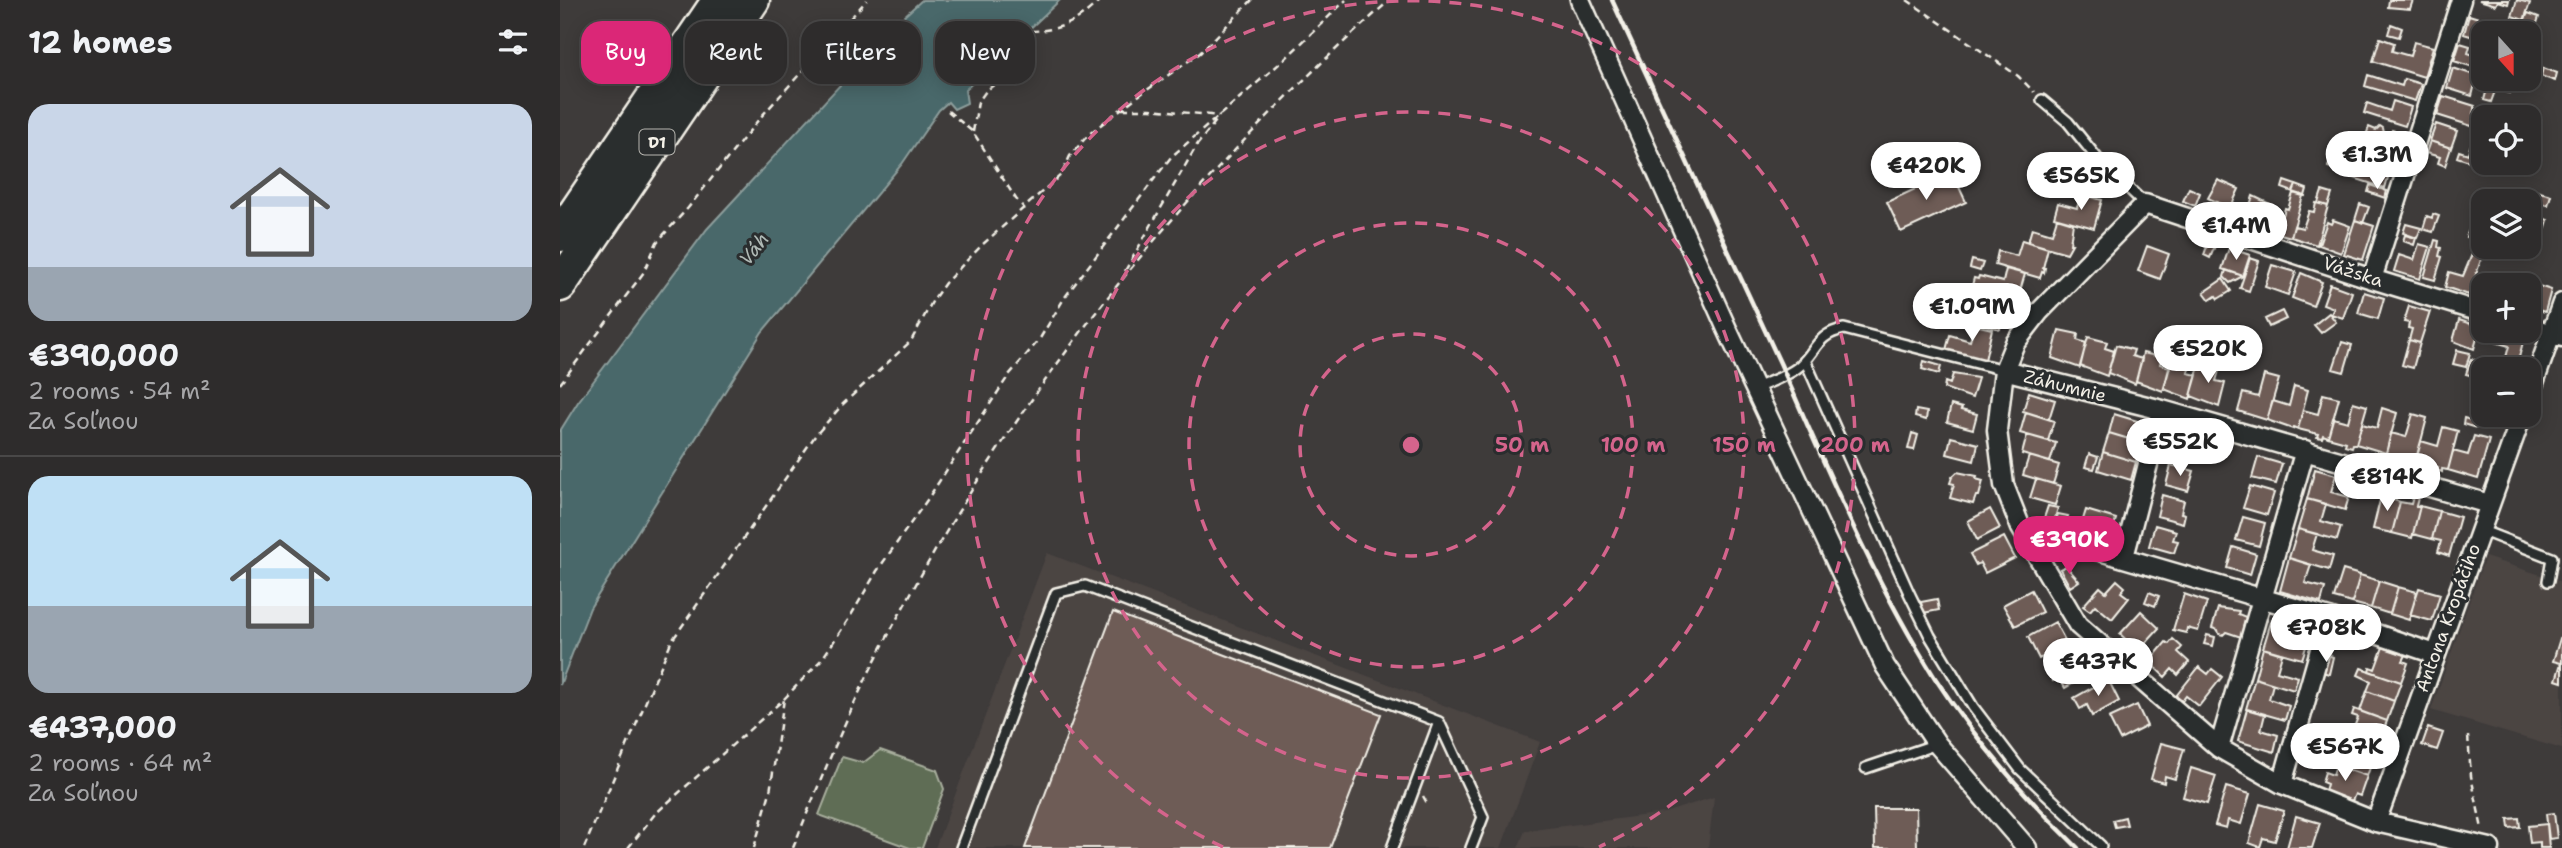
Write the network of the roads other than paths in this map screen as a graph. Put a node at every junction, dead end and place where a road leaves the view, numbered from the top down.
1 (719, 0) edge
2 (753, 0) edge
3 (1580, 0) edge
4 (2461, 0) edge
5 (2042, 100) road end
6 (2145, 204) junction
7 (560, 234) edge
8 (2372, 279) junction
9 (560, 285) edge
10 (2562, 303) edge
11 (2471, 309) edge
12 (2557, 335) edge
13 (1805, 360) junction
14 (2004, 370) junction
15 (2541, 370) edge
16 (1756, 388) junction
17 (2162, 410) junction
18 (2518, 427) edge
19 (2305, 450) junction
20 (2489, 504) junction
21 (2021, 528) junction
22 (2480, 530) junction
23 (2124, 557) junction
24 (2548, 581) dead end
25 (2261, 600) junction
26 (2329, 618) junction
27 (2435, 654) junction
28 (1439, 722) junction
29 (1937, 744) junction
30 (2218, 748) junction
31 (1866, 768) dead end
32 (2282, 784) junction
33 (2376, 822) junction
34 (2485, 842) edge
35 (2101, 846) edge
36 (961, 848) edge
37 (1392, 848) edge
38 (1471, 848) edge
39 (2027, 848) edge

1 - 7 highway, D1
2 - 9 highway, D1
3 - 16 street
4 - 8 street
5 - 6 lane
6 - 8 street, Vážska
6 - 14 street
8 - 11 street, Vážska
10 - 12 street
12 - 15 street
13 - 14 lane
13 - 16 lane
13 - 35 lane
14 - 17 street, Záhumnie
14 - 21 street
16 - 29 street
17 - 19 street, Záhumnie
17 - 23 street
18 - 20 street, Antona Kropáčiho
19 - 20 street, Záhumnie
19 - 25 street
20 - 22 street, Antona Kropáčiho
21 - 23 street
21 - 30 street
22 - 24 lane
22 - 27 street, Antona Kropáčiho
23 - 25 street
25 - 26 street
25 - 30 street
26 - 27 street
26 - 32 street
27 - 33 street, Antona Kropáčiho
28 - 36 lane
28 - 37 lane
28 - 38 lane
29 - 31 lane
29 - 39 street
30 - 32 street
32 - 33 street
33 - 34 street

